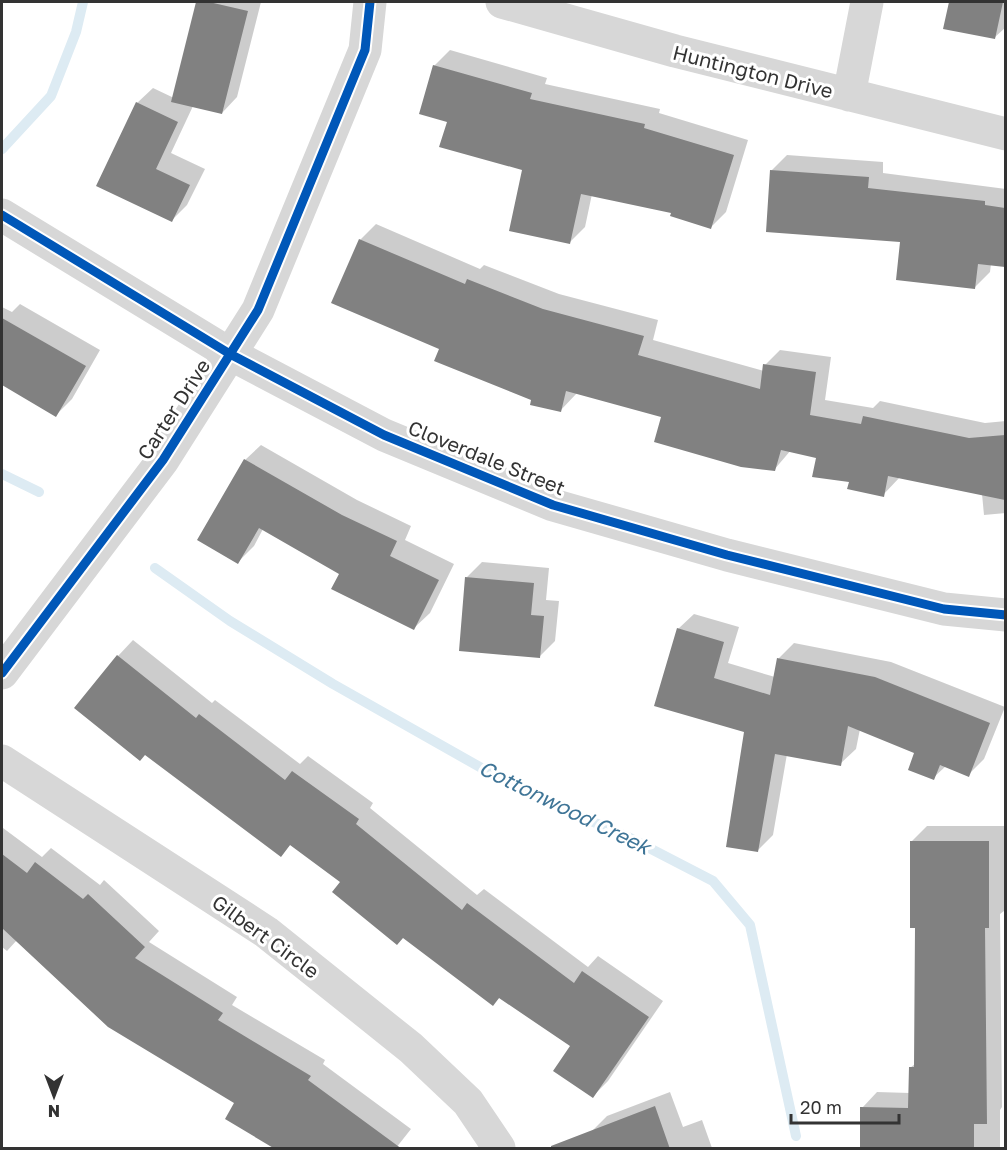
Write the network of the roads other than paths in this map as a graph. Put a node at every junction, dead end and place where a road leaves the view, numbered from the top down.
1 (370, 2) edge
2 (502, 2) edge
3 (867, 2) edge
4 (849, 94) junction
5 (1005, 134) edge
6 (2, 215) edge
7 (230, 354) junction
8 (1005, 615) edge
9 (2, 673) edge
10 (2, 761) edge
11 (499, 1149) edge

1 - 7 street, Carter Drive
2 - 4 street, Huntington Drive
3 - 4 street
4 - 5 street, Huntington Drive
6 - 7 street, Cloverdale Street
7 - 8 street, Cloverdale Street
7 - 9 street, Carter Drive
10 - 11 street, Gilbert Circle

